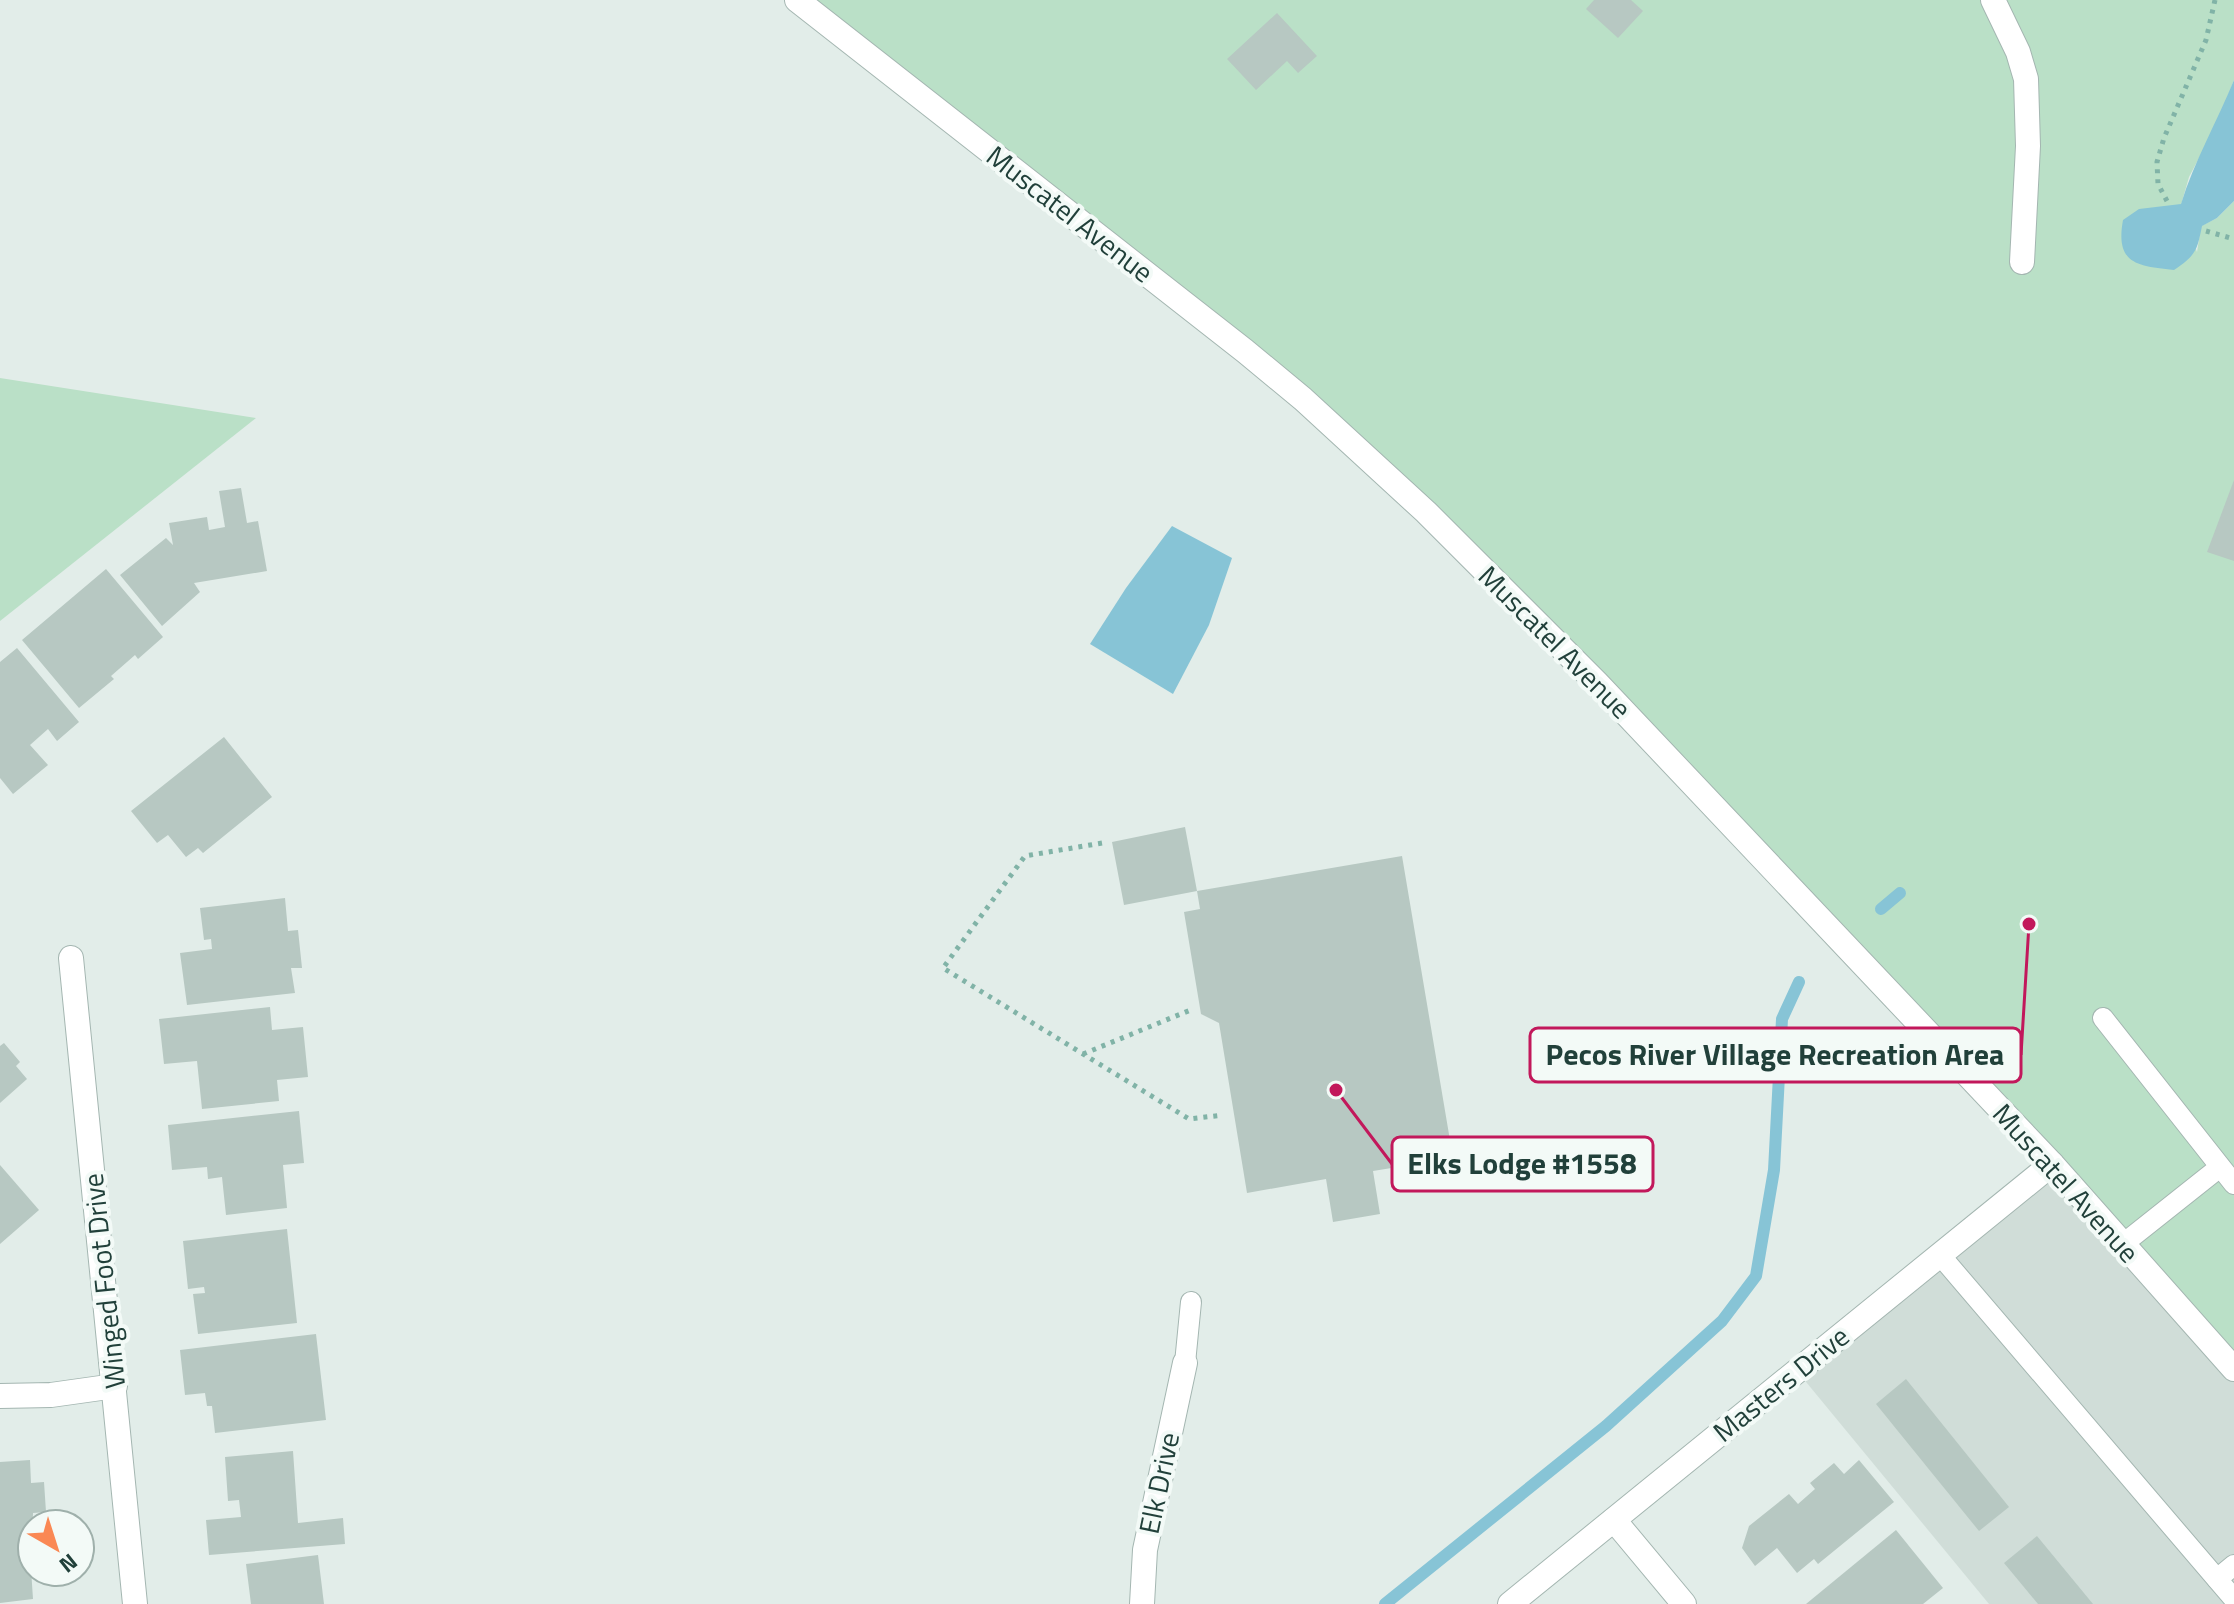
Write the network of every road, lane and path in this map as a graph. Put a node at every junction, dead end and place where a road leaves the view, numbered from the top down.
1 (797, 0) edge
2 (1993, 0) edge
3 (2215, 0) edge
4 (2167, 201) dead end
5 (2206, 231) dead end
6 (2234, 239) edge
7 (2022, 262) dead end
8 (1102, 843) dead end
9 (71, 958) dead end
10 (1193, 1009) dead end
11 (2103, 1018) dead end
12 (1083, 1054) junction
13 (1223, 1115) dead end
14 (2052, 1164) junction
15 (2220, 1167) junction
16 (2234, 1184) edge
17 (2123, 1244) junction
18 (1940, 1255) junction
19 (1191, 1302) dead end
20 (1185, 1363) joint
21 (2234, 1369) edge
22 (115, 1386) junction
23 (0, 1396) edge
24 (1614, 1520) junction
25 (2234, 1565) edge
26 (2217, 1579) junction
27 (2234, 1599) edge
28 (135, 1604) edge
29 (1142, 1604) edge
30 (1510, 1604) edge
31 (1684, 1604) edge

1 - 14 street, Muscatel Avenue
2 - 7 street
3 - 4 path
5 - 6 path
8 - 12 path
9 - 22 street, Winged Foot Drive
10 - 12 path
11 - 15 lane
12 - 13 path
14 - 17 street, Muscatel Avenue
14 - 18 street, Masters Drive
15 - 16 lane
15 - 17 lane
17 - 21 street, Muscatel Avenue
18 - 24 street, Masters Drive
18 - 26 lane
19 - 20 lane
20 - 29 street, Elk Drive
22 - 23 street
22 - 28 street, Winged Foot Drive
24 - 30 street, Masters Drive
24 - 31 street
25 - 26 lane
26 - 27 lane

